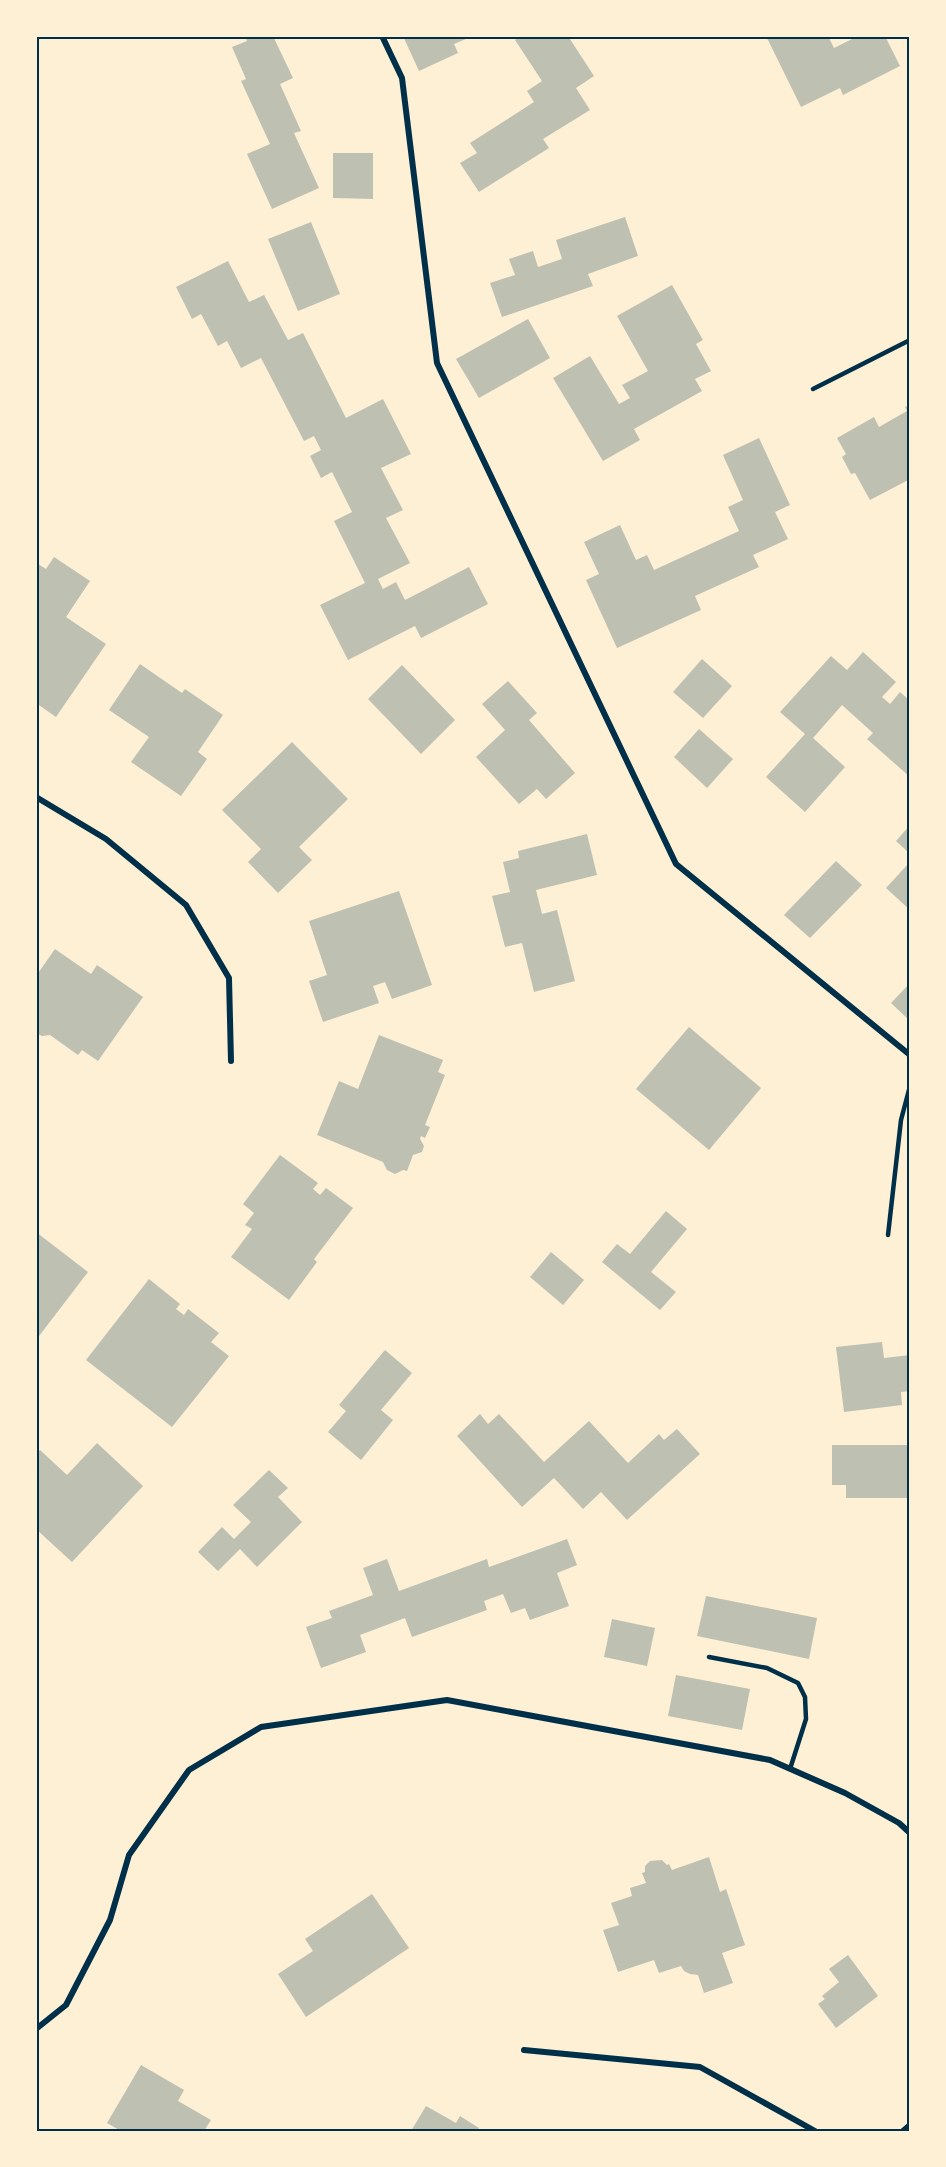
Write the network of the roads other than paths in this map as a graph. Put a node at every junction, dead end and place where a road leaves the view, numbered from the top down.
1 (382, 36) edge
2 (910, 340) edge
3 (813, 389) dead end
4 (36, 797) edge
5 (910, 1055) edge
6 (231, 1061) dead end
7 (910, 1086) edge
8 (888, 1235) dead end
9 (709, 1658) dead end
10 (790, 1769) junction
11 (910, 1833) edge
12 (36, 2029) edge
13 (524, 2050) dead end
14 (910, 2125) edge
15 (815, 2131) edge
16 (903, 2131) edge

1 - 5 street
2 - 3 lane
4 - 6 street
7 - 8 lane
9 - 10 lane
10 - 11 street
10 - 12 street
13 - 15 street
14 - 16 street

